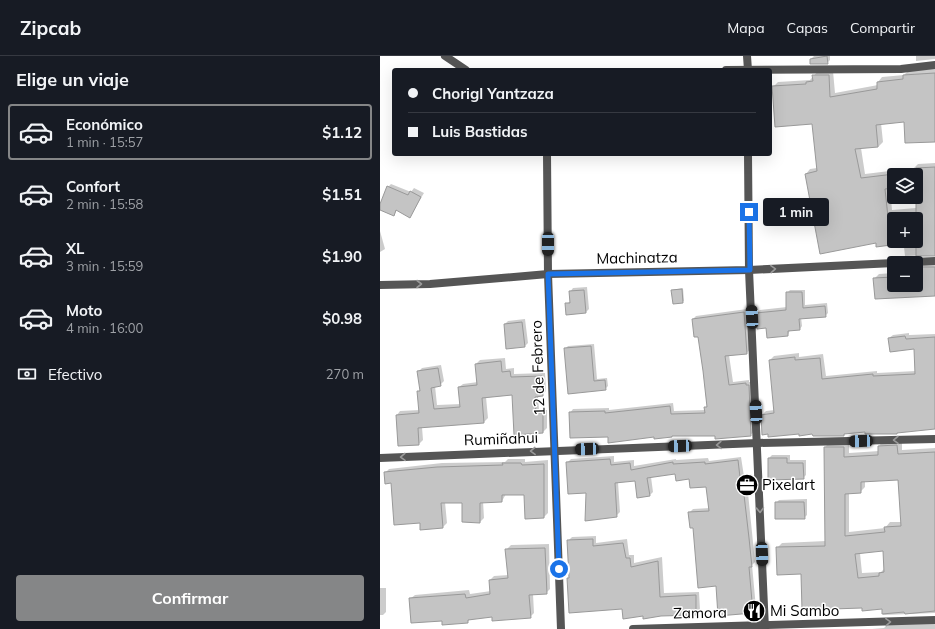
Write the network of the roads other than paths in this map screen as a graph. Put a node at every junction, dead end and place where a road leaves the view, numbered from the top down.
1 (445, 56) edge
2 (747, 56) edge
3 (935, 65) edge
4 (463, 68) edge
5 (748, 68) edge
6 (772, 70) edge
7 (548, 156) edge
8 (748, 156) edge
9 (935, 261) edge
10 (923, 262) edge
11 (887, 263) edge
12 (750, 270) junction
13 (548, 274) junction
14 (380, 285) edge
15 (935, 439) edge
16 (758, 443) junction
17 (556, 450) junction
18 (380, 458) edge
19 (935, 620) edge
20 (765, 627) edge
21 (561, 629) edge
22 (633, 629) edge

1 - 4 street
2 - 5 street
3 - 6 street
7 - 13 street, 12 de Febrero
8 - 12 street
9 - 10 street, Machinatza
12 -> 11 street, Machinatza
12 - 13 street, Machinatza
12 - 16 street
14 -> 13 street, Machinatza
13 - 17 street, 12 de Febrero
15 -> 16 street, Rumiñahui
16 -> 17 street, Rumiñahui
16 -> 20 street
17 -> 18 street, Rumiñahui
17 - 21 street, 12 de Febrero
20 -> 19 street, Zamora
20 - 22 street, Zamora

